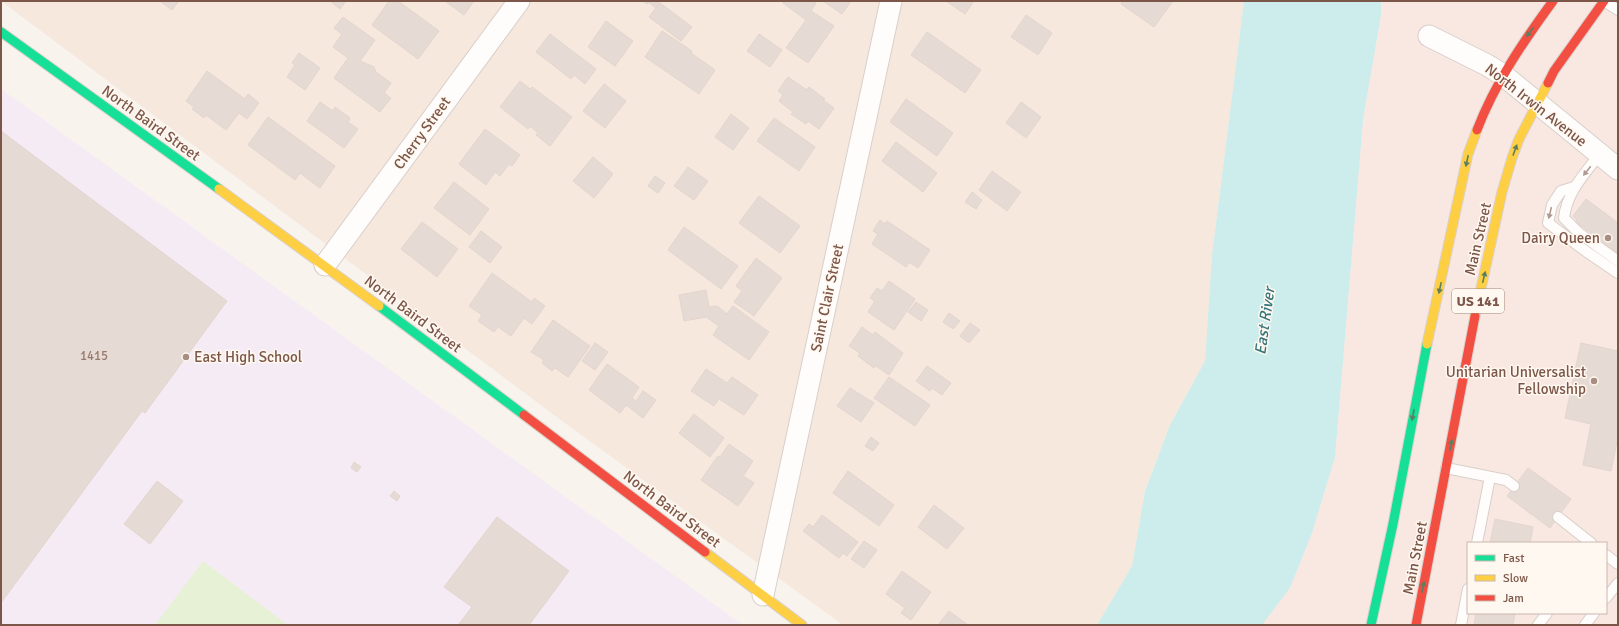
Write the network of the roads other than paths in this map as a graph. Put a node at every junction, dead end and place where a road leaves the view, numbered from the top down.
1 (519, 1) edge
2 (891, 1) edge
3 (1553, 1) edge
4 (1604, 1) edge
5 (1618, 10) edge
6 (1, 32) edge
7 (1429, 36) dead end
8 (1503, 75) junction
9 (1538, 103) junction
10 (1599, 155) junction
11 (1618, 169) edge
12 (1574, 187) junction
13 (1618, 261) edge
14 (325, 265) junction
15 (1618, 273) edge
16 (1446, 468) junction
17 (1490, 477) junction
18 (1514, 486) dead end
19 (1558, 517) dead end
20 (1477, 542) edge
21 (1590, 542) edge
22 (1607, 556) edge
23 (1618, 564) edge
24 (1618, 583) edge
25 (1467, 594) edge
26 (763, 595) junction
27 (1607, 597) edge
28 (1546, 614) edge
29 (1593, 614) edge
30 (802, 625) edge
31 (1371, 625) edge
32 (1416, 625) edge
33 (1461, 625) edge
34 (1538, 625) edge
35 (1585, 625) edge

1 - 14 street, Cherry Street
2 - 26 street, Saint Clair Street
3 -> 8 main road, Main Street / US 141
4 - 5 lane
4 - 9 main road, Main Street / US 141
6 - 14 main road, North Baird Street
7 - 8 street, North Irwin Avenue
8 - 9 street, North Irwin Avenue
8 -> 31 main road, Main Street / US 141
9 - 10 street, North Irwin Avenue
16 -> 9 main road, Main Street / US 141
10 - 11 street, North Irwin Avenue
10 -> 12 lane
12 - 13 lane
12 -> 15 lane
14 - 26 main road, North Baird Street
16 - 17 lane
32 -> 16 main road, Main Street / US 141
17 - 18 lane
17 - 20 lane
19 - 21 lane
22 - 23 lane
24 - 27 lane
25 - 33 lane
26 - 30 main road, North Baird Street
28 - 34 lane
29 - 35 lane

